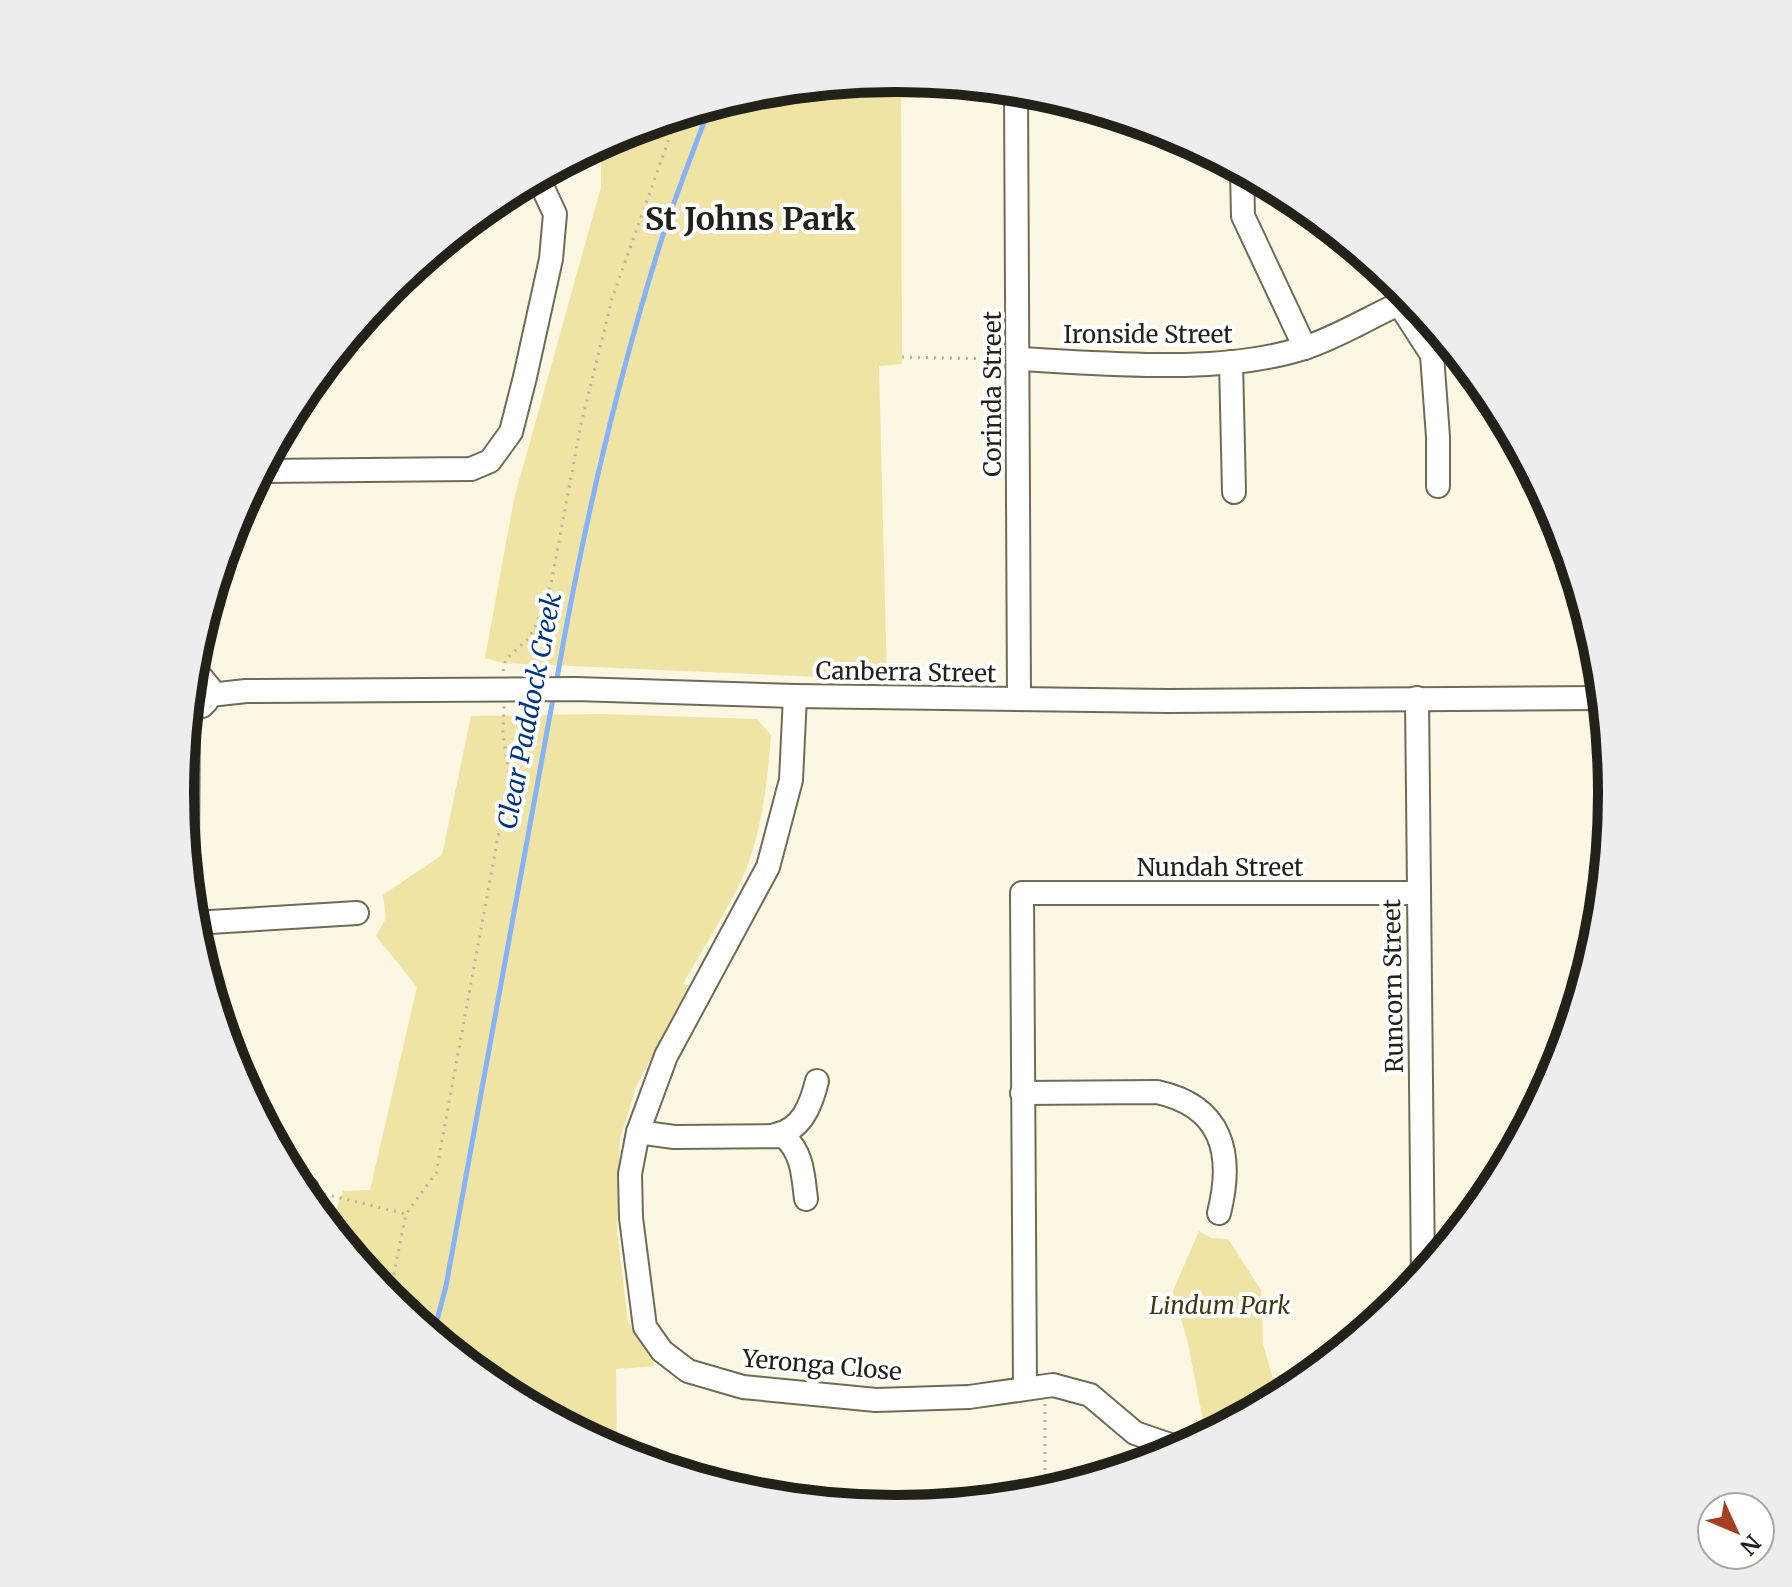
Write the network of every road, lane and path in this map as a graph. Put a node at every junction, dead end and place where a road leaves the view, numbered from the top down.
1 (1016, 102) edge
2 (673, 129) edge
3 (1242, 183) edge
4 (543, 187) edge
5 (1398, 303) edge
6 (1416, 323) edge
7 (1305, 348) junction
8 (902, 357) dead end
9 (1018, 359) junction
10 (1231, 362) junction
11 (273, 471) edge
12 (1438, 486) dead end
13 (1234, 492) dead end
14 (503, 673) dead end
15 (204, 681) edge
16 (210, 695) junction
17 (795, 696) junction
18 (1417, 698) junction
19 (1590, 698) edge
20 (1019, 699) junction
21 (201, 707) edge
22 (504, 710) dead end
23 (1418, 893) junction
24 (357, 913) dead end
25 (207, 922) edge
26 (817, 1081) dead end
27 (1022, 1093) junction
28 (638, 1132) junction
29 (775, 1135) junction
30 (320, 1193) edge
31 (806, 1199) dead end
32 (1219, 1213) dead end
33 (406, 1214) junction
34 (1423, 1256) edge
35 (392, 1282) edge
36 (1025, 1388) junction
37 (1052, 1403) dead end
38 (1165, 1442) edge
39 (1045, 1479) edge

1 - 9 street, Corinda Street
2 - 14 path
3 - 7 street
4 - 11 street
5 - 7 street, Ironside Street
6 - 12 street
7 - 10 street, Ironside Street
8 - 9 path
9 - 10 street, Ironside Street
9 - 20 street, Corinda Street
10 - 13 street
15 - 16 street
16 - 17 street, Canberra Street
16 - 21 street
17 - 20 street, Canberra Street
17 - 28 street, Yeronga Close
18 - 19 street, Canberra Street
18 - 20 street, Canberra Street
18 - 23 street, Runcorn Street
22 - 33 path
23 - 27 street, Nundah Street
23 - 34 street, Runcorn Street
24 - 25 street
26 - 29 street
27 - 32 street
27 - 36 street
28 - 29 street
28 - 36 street, Yeronga Close
29 - 31 street
30 - 33 path
33 - 35 path
36 - 38 street, Yeronga Close
37 - 39 path

